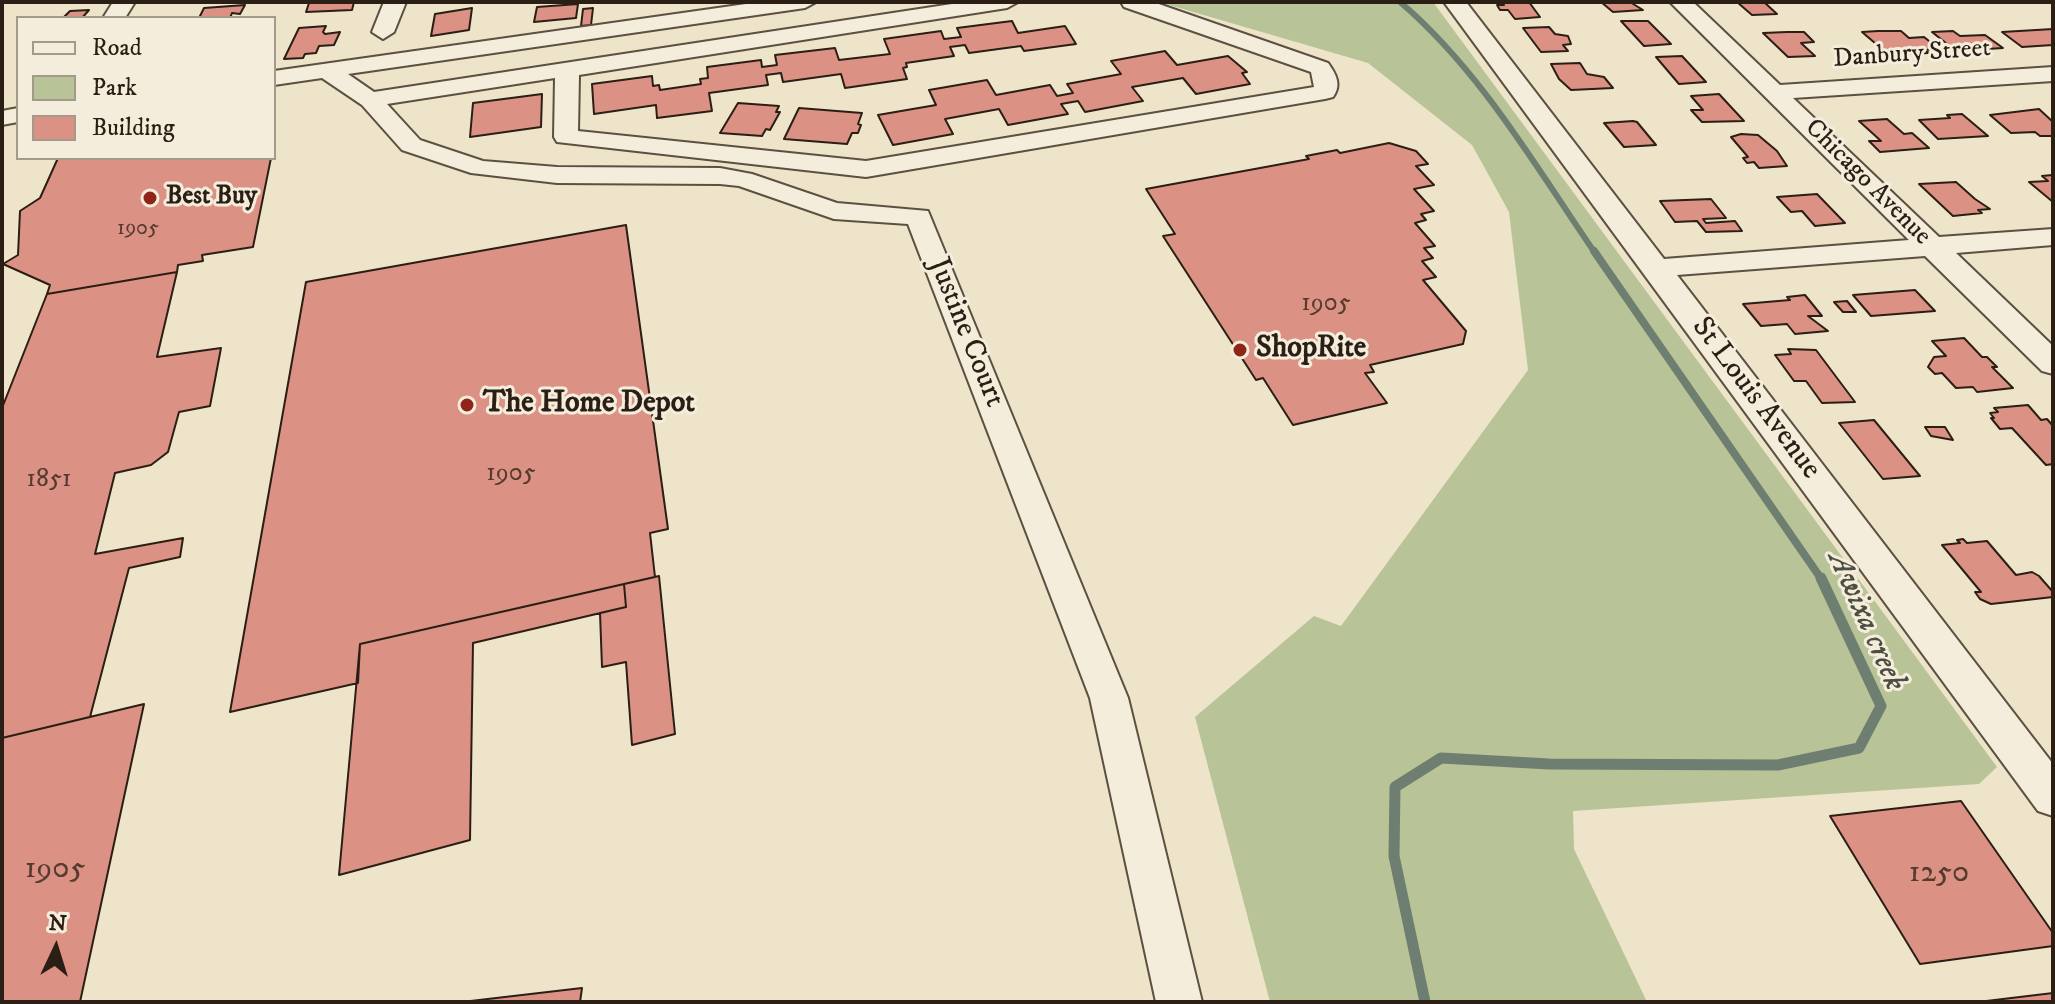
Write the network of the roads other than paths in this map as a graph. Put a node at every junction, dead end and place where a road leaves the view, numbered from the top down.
1 (395, 2) edge
2 (805, 2) edge
3 (1007, 2) edge
4 (1132, 2) edge
5 (1455, 2) edge
6 (1681, 2) edge
7 (383, 32) dead end
8 (326, 70) junction
9 (567, 71) junction
10 (2053, 74) edge
11 (276, 78) edge
12 (1775, 92) junction
13 (370, 100) junction
14 (2053, 237) edge
15 (1933, 247) junction
16 (1658, 268) junction
17 (2053, 364) edge
18 (2053, 797) edge
19 (1179, 1002) edge

1 - 7 street
2 - 8 street
3 - 9 street
4 - 9 street
5 - 16 street, St Louis Avenue
6 - 12 street, Chicago Avenue
8 - 11 street
8 - 13 street, Justine Court
9 - 13 street
10 - 12 street, Danbury Street
12 - 15 street, Chicago Avenue
13 - 19 street, Justine Court
14 - 15 street
15 - 16 street
15 - 17 street, Chicago Avenue
16 - 18 street, St Louis Avenue

